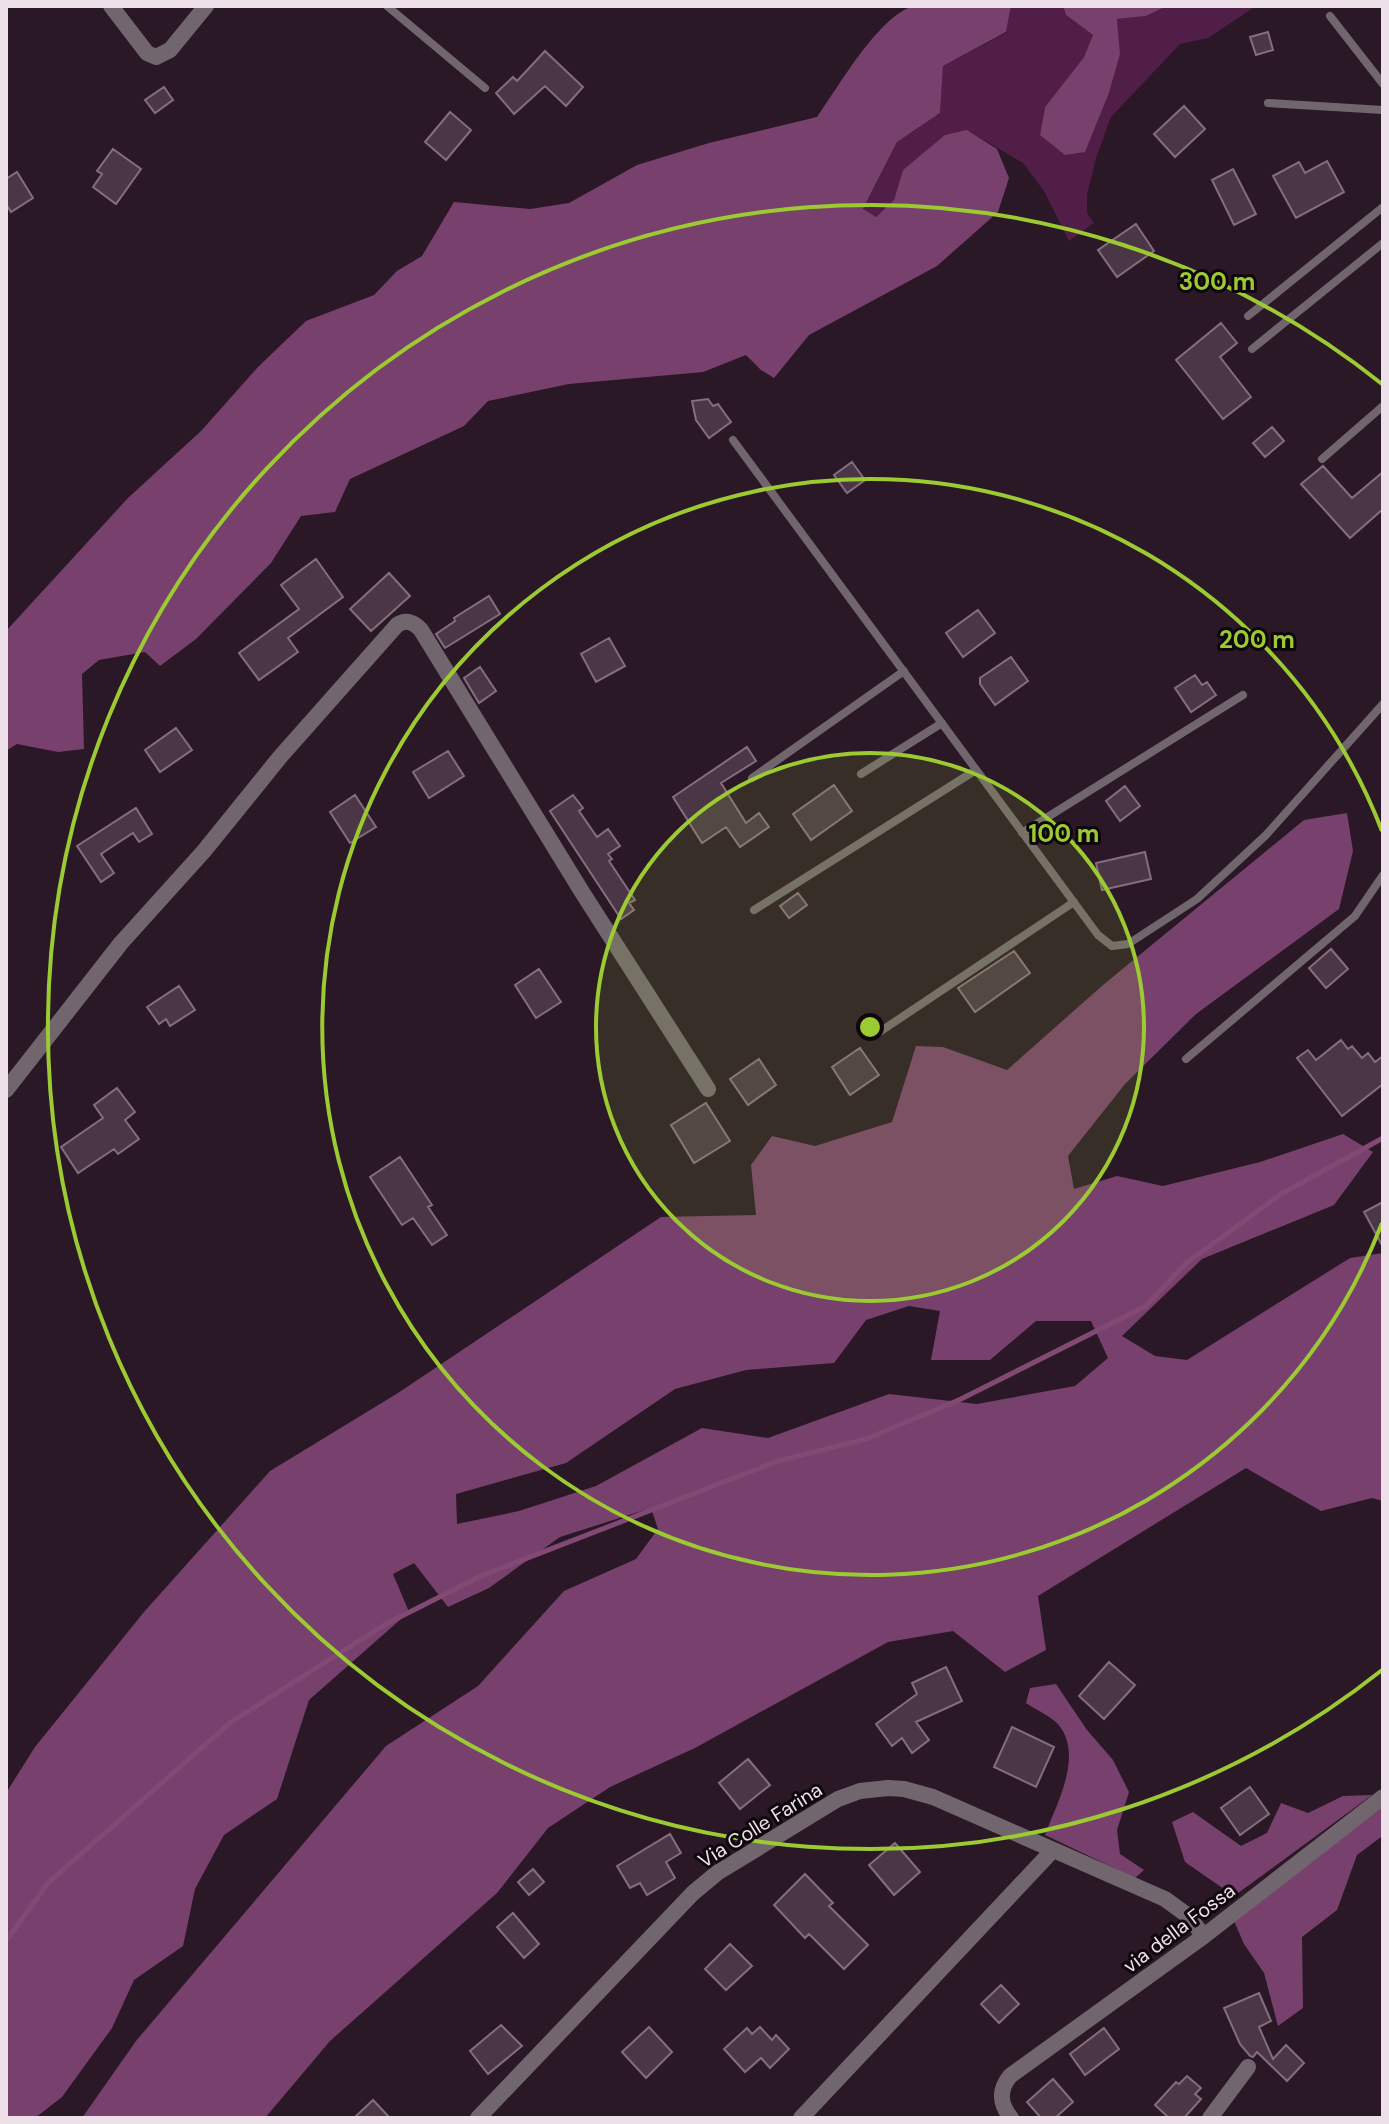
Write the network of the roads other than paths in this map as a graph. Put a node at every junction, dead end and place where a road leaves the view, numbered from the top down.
1 (111, 6) edge
2 (206, 6) edge
3 (387, 6) edge
4 (1330, 16) dead end
5 (1383, 84) edge
6 (485, 88) dead end
7 (1268, 103) dead end
8 (1383, 110) edge
9 (1383, 207) edge
10 (1383, 243) edge
11 (1248, 316) dead end
12 (1252, 349) dead end
13 (1383, 406) edge
14 (733, 440) dead end
15 (1322, 459) dead end
16 (904, 671) junction
17 (1243, 695) dead end
18 (1383, 704) edge
19 (942, 723) junction
20 (976, 770) junction
21 (861, 774) dead end
22 (752, 778) dead end
23 (1022, 833) junction
24 (1383, 875) edge
25 (1074, 902) junction
26 (754, 910) dead end
27 (875, 1035) dead end
28 (1186, 1059) dead end
29 (708, 1089) dead end
30 (6, 1090) edge
31 (1383, 1797) edge
32 (1053, 1850) junction
33 (1204, 1936) junction
34 (1248, 2067) dead end
35 (478, 2118) edge
36 (801, 2118) edge
37 (1011, 2118) edge
38 (1210, 2118) edge

1 - 2 street
3 - 6 lane
4 - 5 lane
7 - 8 lane
9 - 11 lane
10 - 12 lane
13 - 15 lane
14 - 16 lane
16 - 19 lane
16 - 22 lane
17 - 23 lane
18 - 25 lane
19 - 20 lane
19 - 21 lane
20 - 23 lane
20 - 26 lane
23 - 25 lane
24 - 28 lane
25 - 27 lane
29 - 30 street
31 - 33 street, via della Fossa
32 - 33 street, Via Colle Farina
32 - 35 street, Via Colle Farina
32 - 36 street
33 - 37 street, via della Fossa
34 - 38 street

